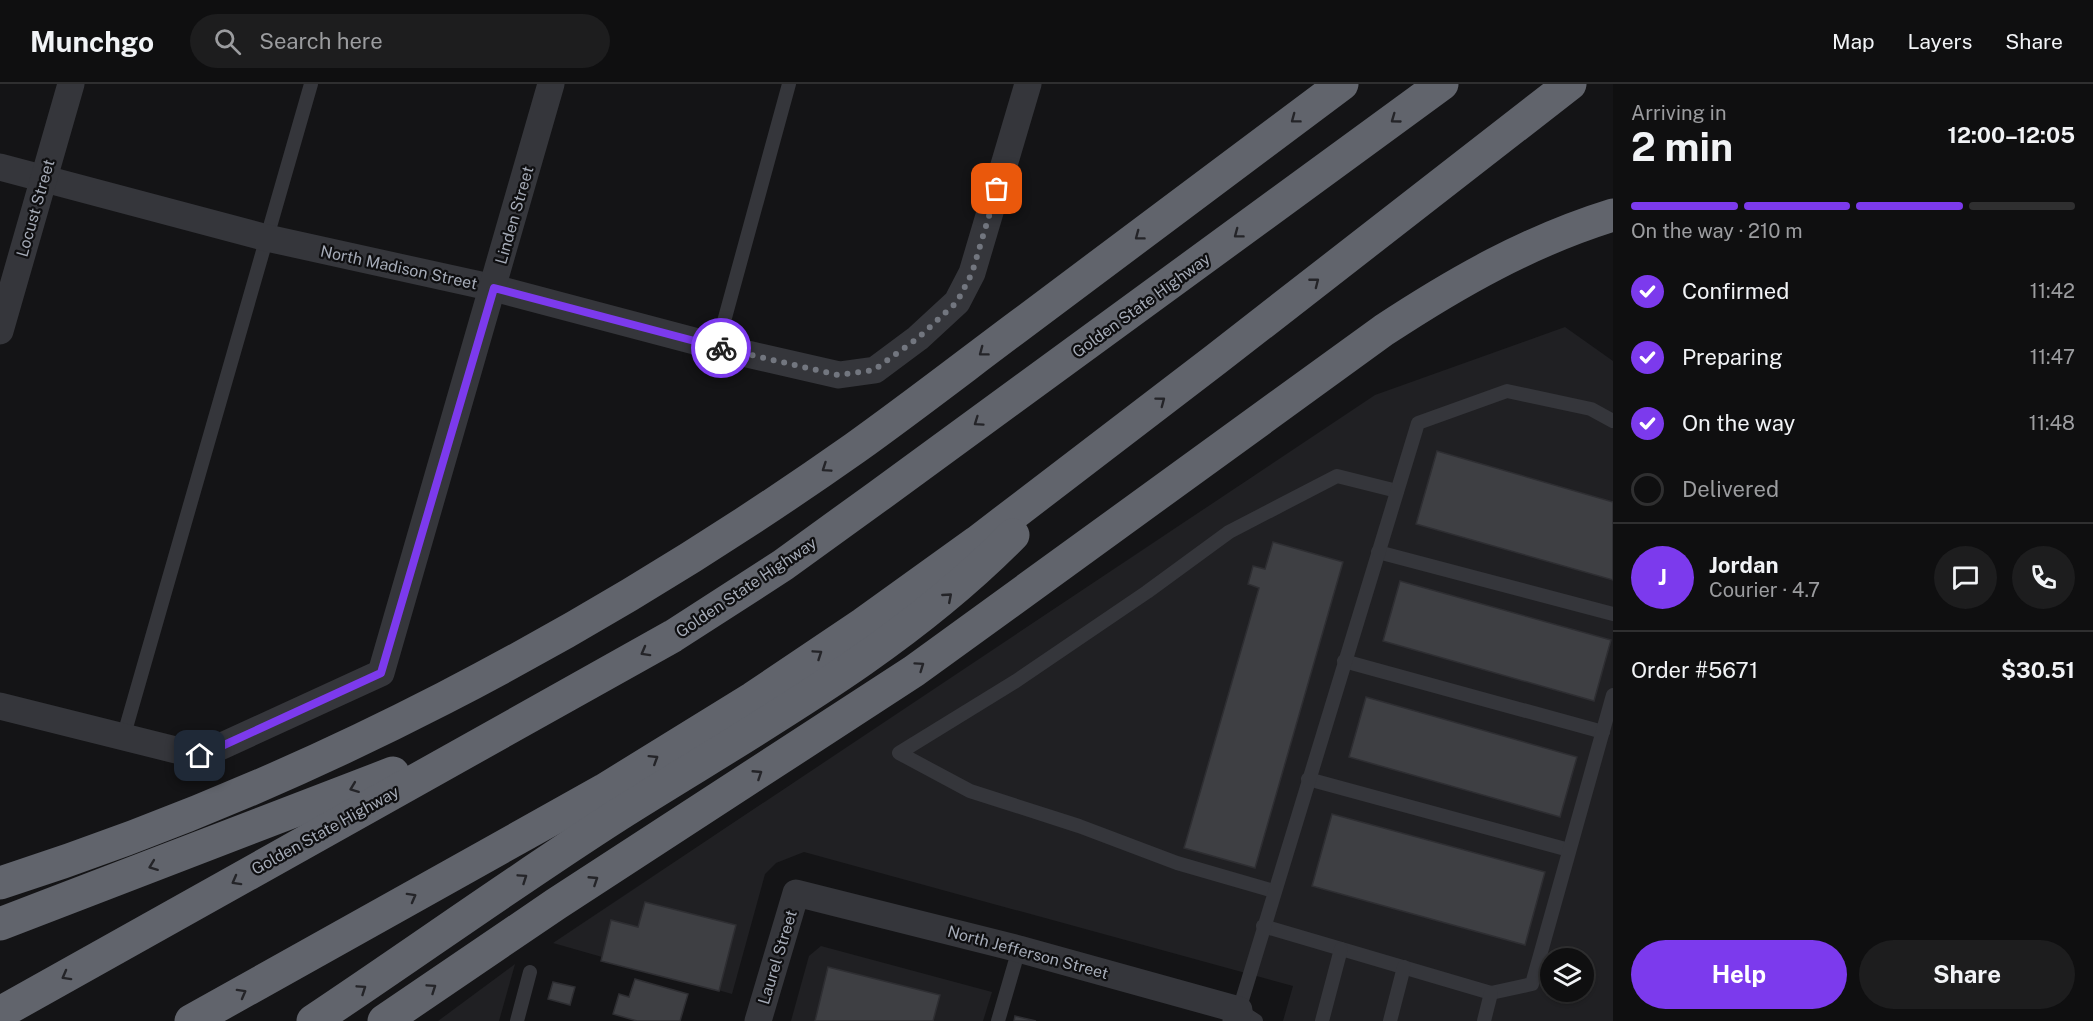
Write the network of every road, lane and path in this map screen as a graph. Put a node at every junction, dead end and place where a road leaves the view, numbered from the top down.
1 (71, 84) edge
2 (311, 84) edge
3 (551, 84) edge
4 (789, 84) edge
5 (1028, 84) edge
6 (1342, 84) edge
7 (1442, 84) edge
8 (1570, 84) edge
9 (0, 167) edge
10 (44, 177) junction
11 (1613, 215) edge
12 (267, 238) junction
13 (494, 288) junction
14 (0, 331) edge
15 (717, 347) junction
16 (1613, 421) edge
17 (1126, 427) junction
18 (1397, 491) junction
19 (1378, 552) junction
20 (1613, 614) edge
21 (1344, 661) junction
22 (1613, 696) edge
23 (0, 706) edge
24 (507, 729) junction
25 (1603, 732) junction
26 (123, 738) junction
27 (1308, 779) junction
28 (1569, 850) junction
29 (0, 883) edge
30 (1274, 891) junction
31 (796, 893) joint
32 (0, 924) edge
33 (1263, 926) junction
34 (1019, 949) junction
35 (1341, 949) junction
36 (1404, 967) junction
37 (530, 972) dead end
38 (1491, 993) junction
39 (0, 1013) edge
40 (1244, 1017) edge
41 (191, 1021) edge
42 (313, 1021) edge
43 (384, 1021) edge
44 (517, 1021) edge
45 (758, 1021) edge
46 (998, 1021) edge
47 (1322, 1021) edge
48 (1390, 1021) edge
49 (1484, 1021) edge

1 - 10 street, Locust Street
2 - 12 lane
3 - 13 street, Linden Street
4 - 15 lane
5 - 15 street, North Madison Street
6 -> 29 highway
7 -> 24 highway, Golden State Highway
17 -> 8 highway
9 - 10 street, North Madison Street
10 - 12 street, North Madison Street
10 - 14 street, Locust Street
43 -> 11 highway
12 - 13 street, North Madison Street
12 - 26 lane
13 - 15 street, North Madison Street
13 - 26 street, Linden Street
16 - 18 lane
41 -> 17 highway
42 -> 17 highway
18 - 19 lane
18 - 30 lane
19 - 20 lane
19 - 21 lane
21 - 25 lane
21 - 27 lane
22 - 25 lane
23 - 26 street
24 -> 32 highway
24 -> 39 highway, Golden State Highway
25 - 28 lane
27 - 28 lane
27 - 30 lane
28 - 38 lane
30 - 33 lane
31 - 34 street, North Jefferson Street
31 - 45 street, Laurel Street
33 - 35 lane
33 - 40 lane
34 - 40 street, North Jefferson Street
34 - 46 lane
35 - 36 lane
35 - 47 lane
36 - 38 lane
36 - 48 lane
37 - 44 lane
38 - 49 lane

